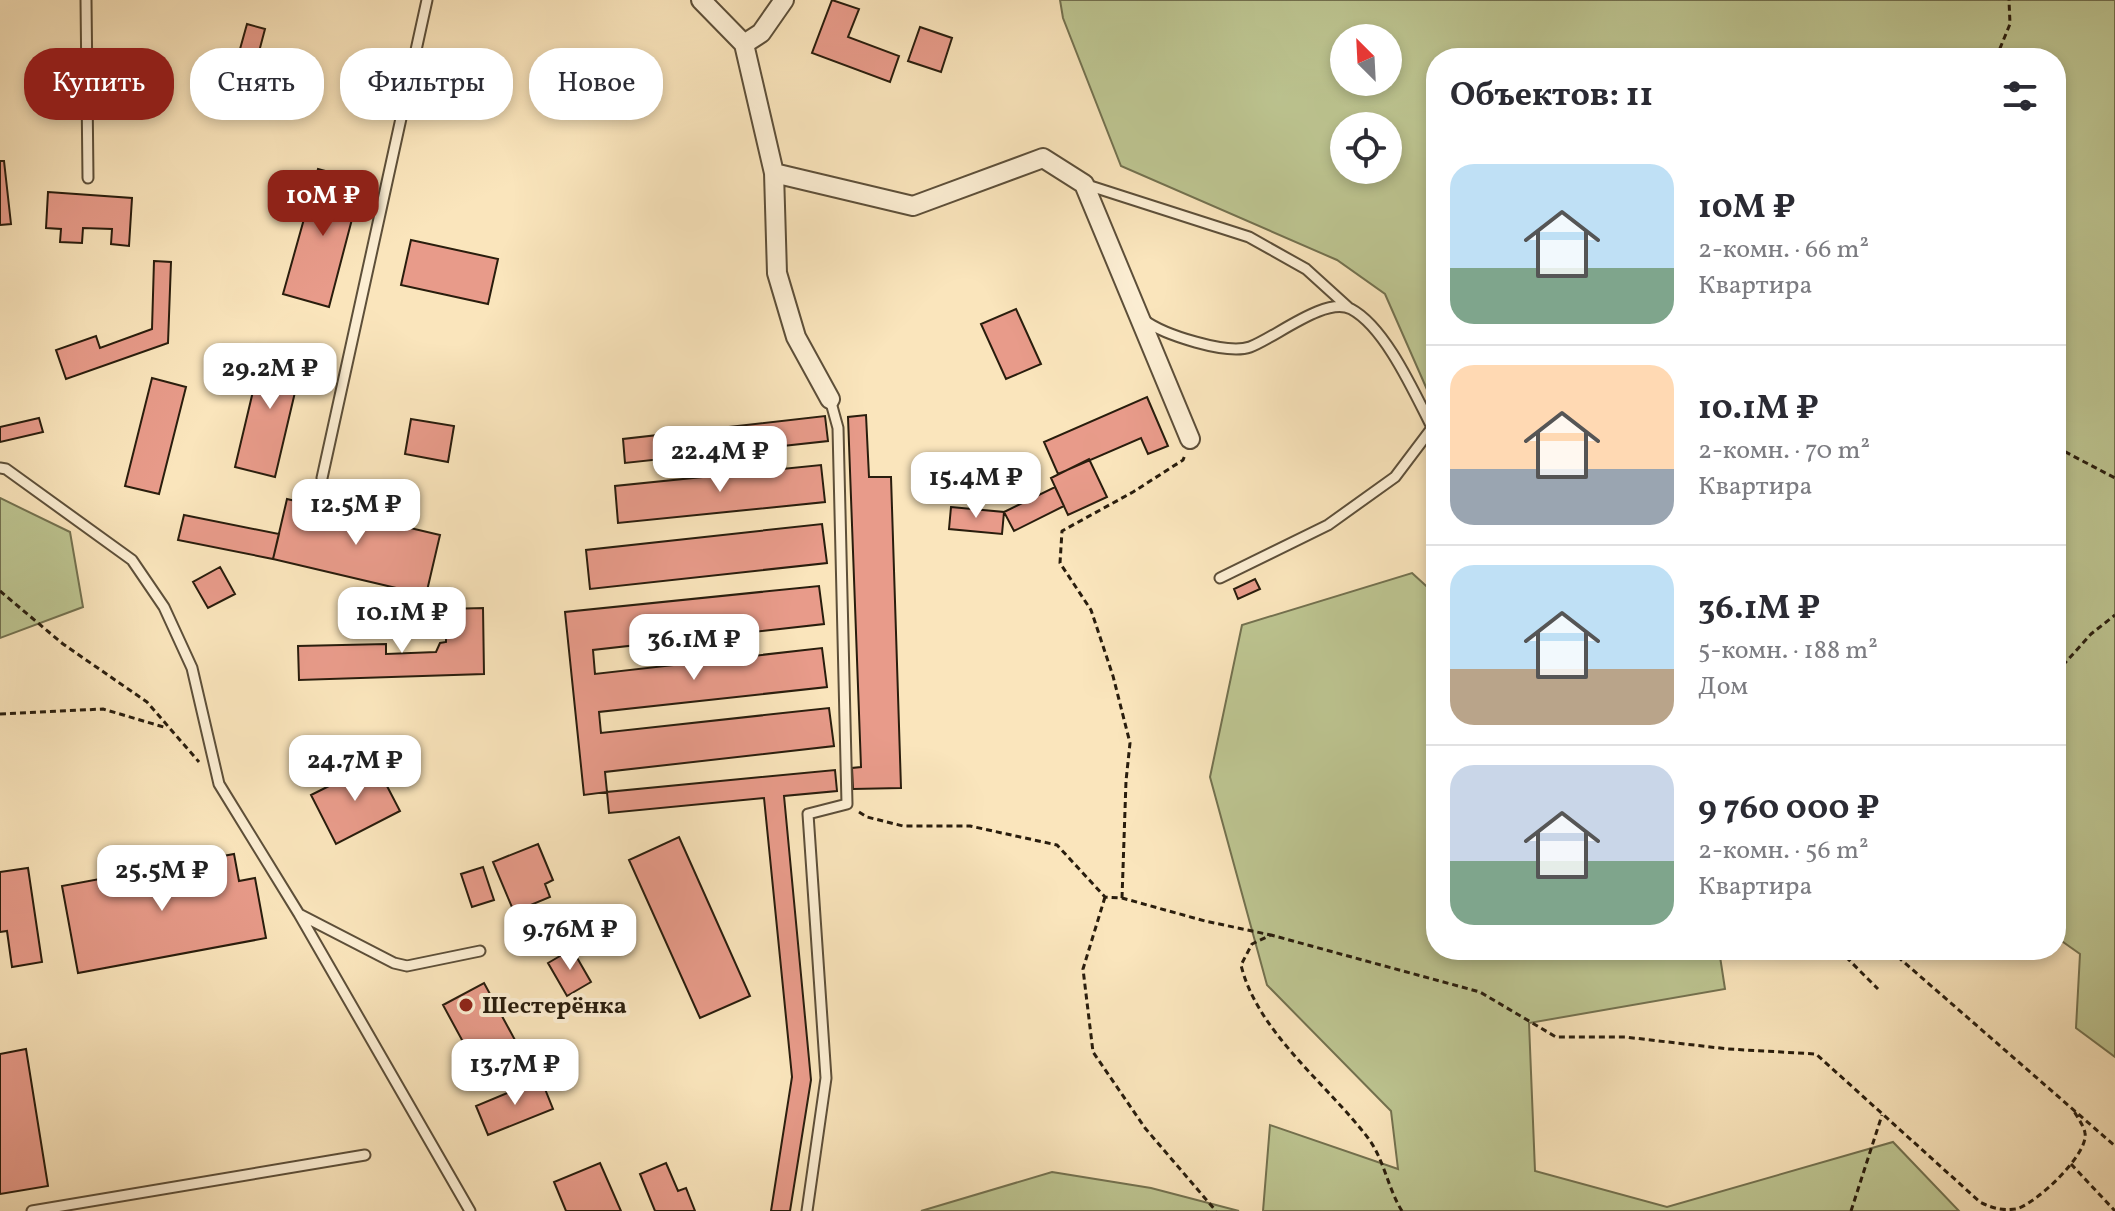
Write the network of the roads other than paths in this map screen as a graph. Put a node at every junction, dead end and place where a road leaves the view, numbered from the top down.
1 (86, 0) edge
2 (427, 0) edge
3 (701, 0) edge
4 (784, 0) edge
5 (744, 44) junction
6 (774, 173) junction
7 (88, 178) dead end
8 (1084, 184) junction
9 (1350, 308) junction
10 (1139, 316) junction
11 (830, 399) joint
12 (1426, 417) edge
13 (1190, 439) road end
14 (1426, 441) edge
15 (0, 468) edge
16 (322, 478) dead end
17 (1220, 578) dead end
18 (299, 914) junction
19 (480, 951) dead end
20 (365, 1155) dead end
21 (32, 1211) edge
22 (470, 1211) edge
23 (807, 1211) edge

1 - 7 lane
2 - 16 lane
3 - 5 street
4 - 5 lane
5 - 6 street
6 - 8 street
6 - 11 street
8 - 9 lane
8 - 10 street
9 - 10 lane
9 - 12 lane
10 - 13 street
11 - 23 lane
14 - 17 lane
15 - 18 lane
18 - 19 lane
18 - 22 lane
20 - 21 lane

